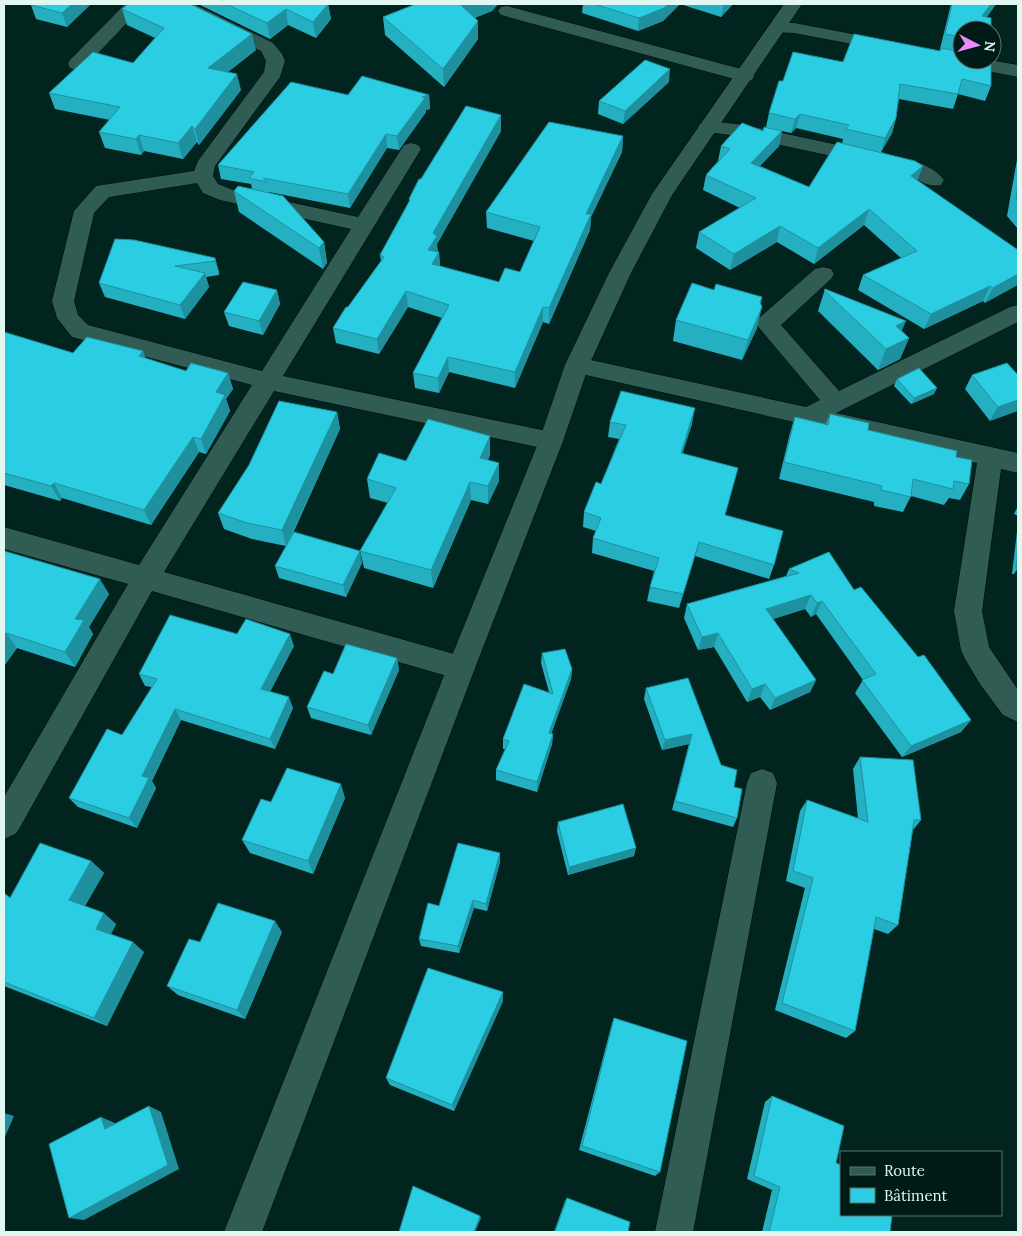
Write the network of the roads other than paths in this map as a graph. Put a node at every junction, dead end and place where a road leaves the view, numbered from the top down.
1 (145, 4) edge
2 (181, 4) edge
3 (793, 4) edge
4 (508, 11) dead end
5 (777, 28) junction
6 (901, 48) edge
7 (940, 56) edge
8 (77, 64) edge
9 (1018, 71) edge
10 (745, 76) junction
11 (708, 127) junction
12 (411, 149) dead end
13 (203, 176) junction
14 (934, 180) dead end
15 (363, 225) junction
16 (823, 274) dead end
17 (1018, 313) edge
18 (577, 365) junction
19 (268, 381) junction
20 (836, 403) junction
21 (808, 416) junction
22 (551, 442) junction
23 (990, 457) junction
24 (1018, 463) edge
25 (4, 538) edge
26 (146, 578) junction
27 (461, 668) junction
28 (1018, 709) edge
29 (762, 784) dead end
30 (4, 824) edge
31 (243, 1232) edge
32 (674, 1232) edge

1 - 8 street
2 - 13 street
3 - 5 street
4 - 10 street
5 - 6 street
5 - 10 street
7 - 9 street
10 - 11 street
11 - 14 street
11 - 18 street
12 - 15 street
13 - 15 street
13 - 19 street
15 - 19 street
16 - 20 street
17 - 20 street
18 - 21 street
18 - 22 street
19 - 22 street
19 - 26 street
20 - 21 street
21 - 23 street
22 - 27 street
23 - 24 street
23 - 28 street
25 - 26 street
26 - 27 street
26 - 30 street
27 - 31 street
29 - 32 street

